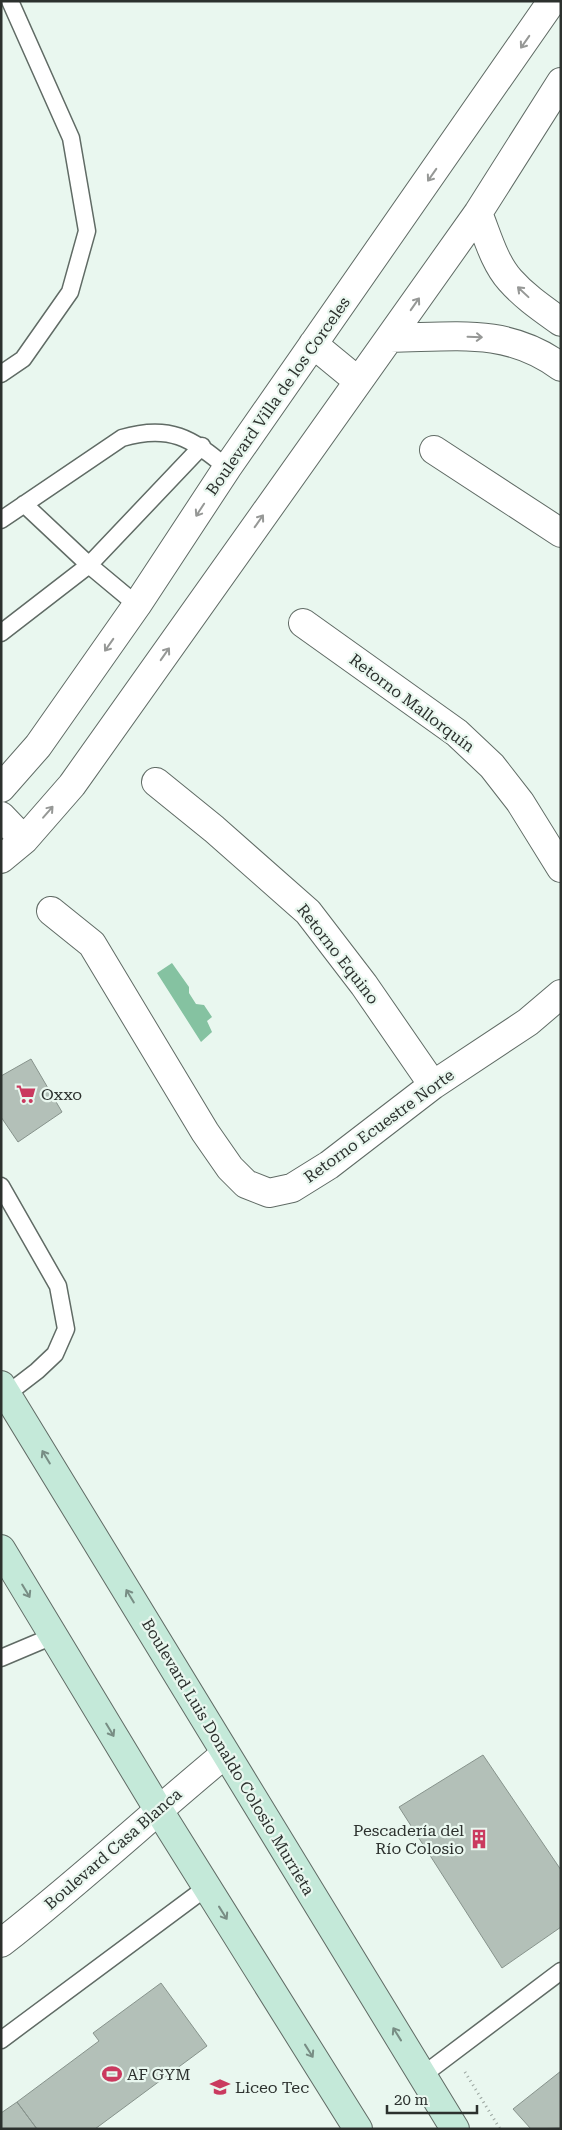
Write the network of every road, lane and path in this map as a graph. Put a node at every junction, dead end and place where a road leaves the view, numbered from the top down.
1 (10, 1) edge
2 (552, 1) edge
3 (561, 82) edge
4 (478, 213) junction
5 (561, 322) edge
6 (391, 338) junction
7 (313, 344) junction
8 (561, 367) edge
9 (1, 374) edge
10 (358, 381) junction
11 (202, 446) junction
12 (434, 450) dead end
13 (227, 468) junction
14 (24, 504) junction
15 (1, 520) edge
16 (561, 533) edge
17 (89, 564) junction
18 (137, 605) junction
19 (303, 624) dead end
20 (1, 633) edge
21 (156, 782) dead end
22 (1, 788) edge
23 (1, 816) edge
24 (24, 840) junction
25 (1, 859) edge
26 (561, 868) edge
27 (50, 911) dead end
28 (561, 994) edge
29 (432, 1085) junction
30 (1, 1186) edge
31 (4, 1390) edge
32 (1, 1549) edge
33 (53, 1636) junction
34 (1, 1658) edge
35 (225, 1754) junction
36 (158, 1809) junction
37 (207, 1887) junction
38 (1, 1943) edge
39 (561, 1970) edge
40 (1, 2040) edge
41 (452, 2052) junction
42 (423, 2075) junction
43 (355, 2128) edge
44 (455, 2129) edge
45 (500, 2129) edge

1 - 9 lane
2 -> 7 street, Boulevard Villa de los Corceles
3 - 4 street
5 -> 4 street
6 -> 4 street
6 -> 8 street
6 - 10 street
7 - 10 street
7 - 13 street, Boulevard Villa de los Corceles
24 -> 10 street
11 - 13 lane
11 - 14 lane
11 - 17 lane
12 - 16 street
13 -> 18 street, Boulevard Villa de los Corceles
14 - 15 lane
14 - 17 lane
17 - 18 lane
17 - 20 lane
18 -> 22 street, Boulevard Villa de los Corceles
19 - 26 street, Retorno Mallorquín
21 - 29 street, Retorno Equino
23 - 24 street
24 - 25 street
27 - 29 street, Retorno Ecuestre Norte
28 - 29 street, Retorno Ecuestre Norte
30 - 31 lane
35 -> 31 main road, Boulevard Luis Donaldo Colosio Murrieta
32 -> 33 main road
33 - 34 lane
33 -> 36 main road
35 - 36 street, Boulevard Casa Blanca
42 -> 35 main road, Boulevard Luis Donaldo Colosio Murrieta
36 - 37 main road
36 - 38 street, Boulevard Casa Blanca
37 - 40 lane
37 -> 43 main road
39 - 41 lane
41 - 42 lane
41 - 45 path
42 - 44 main road, Boulevard Luis Donaldo Colosio Murrieta

